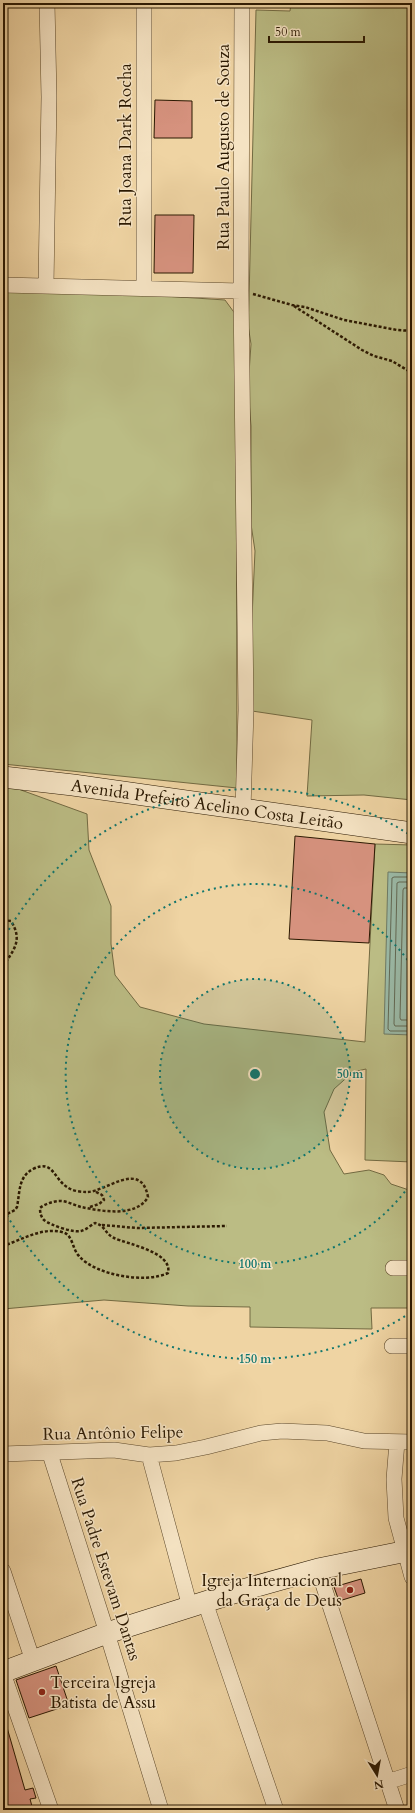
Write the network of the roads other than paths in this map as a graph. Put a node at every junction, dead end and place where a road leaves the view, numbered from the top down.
1 (47, 3) edge
2 (144, 3) edge
3 (242, 3) edge
4 (3, 285) edge
5 (46, 286) junction
6 (144, 288) junction
7 (241, 291) junction
8 (3, 777) edge
9 (243, 810) junction
10 (412, 833) edge
11 (393, 1268) dead end
12 (412, 1268) edge
13 (392, 1346) dead end
14 (412, 1346) edge
15 (397, 1442) junction
16 (412, 1442) edge
17 (3, 1454) edge
18 (50, 1454) junction
19 (149, 1455) junction
20 (408, 1550) edge
21 (318, 1569) junction
22 (3, 1571) edge
23 (412, 1577) edge
24 (198, 1605) junction
25 (107, 1633) junction
26 (33, 1661) junction
27 (3, 1672) edge
28 (412, 1774) edge
29 (387, 1782) junction
30 (51, 1810) edge
31 (161, 1810) edge
32 (276, 1810) edge
33 (397, 1810) edge

1 - 5 street
2 - 6 street, Rua Joana Dark Rocha
3 - 7 street, Rua Paulo Augusto de Souza
4 - 5 street
5 - 6 street
6 - 7 street
7 - 9 street, Rua Paulo Augusto de Souza
8 - 9 street, Avenida Prefeito Acelino Costa Leitão
9 - 10 street, Avenida Prefeito Acelino Costa Leitão
11 - 12 street
13 - 14 street
15 - 16 street, Rua Antônio Felipe
15 - 19 street, Rua Antônio Felipe
15 - 20 street
17 - 18 street, Rua Antônio Felipe
18 - 19 street, Rua Antônio Felipe
18 - 25 street, Rua Padre Estevam Dantas
19 - 24 street
20 - 21 street
20 - 23 street
21 - 24 street
21 - 29 street
22 - 26 street
24 - 25 street
24 - 32 street
25 - 26 street
25 - 31 street, Rua Padre Estevam Dantas
26 - 27 street
27 - 30 street
28 - 29 street
29 - 33 street

